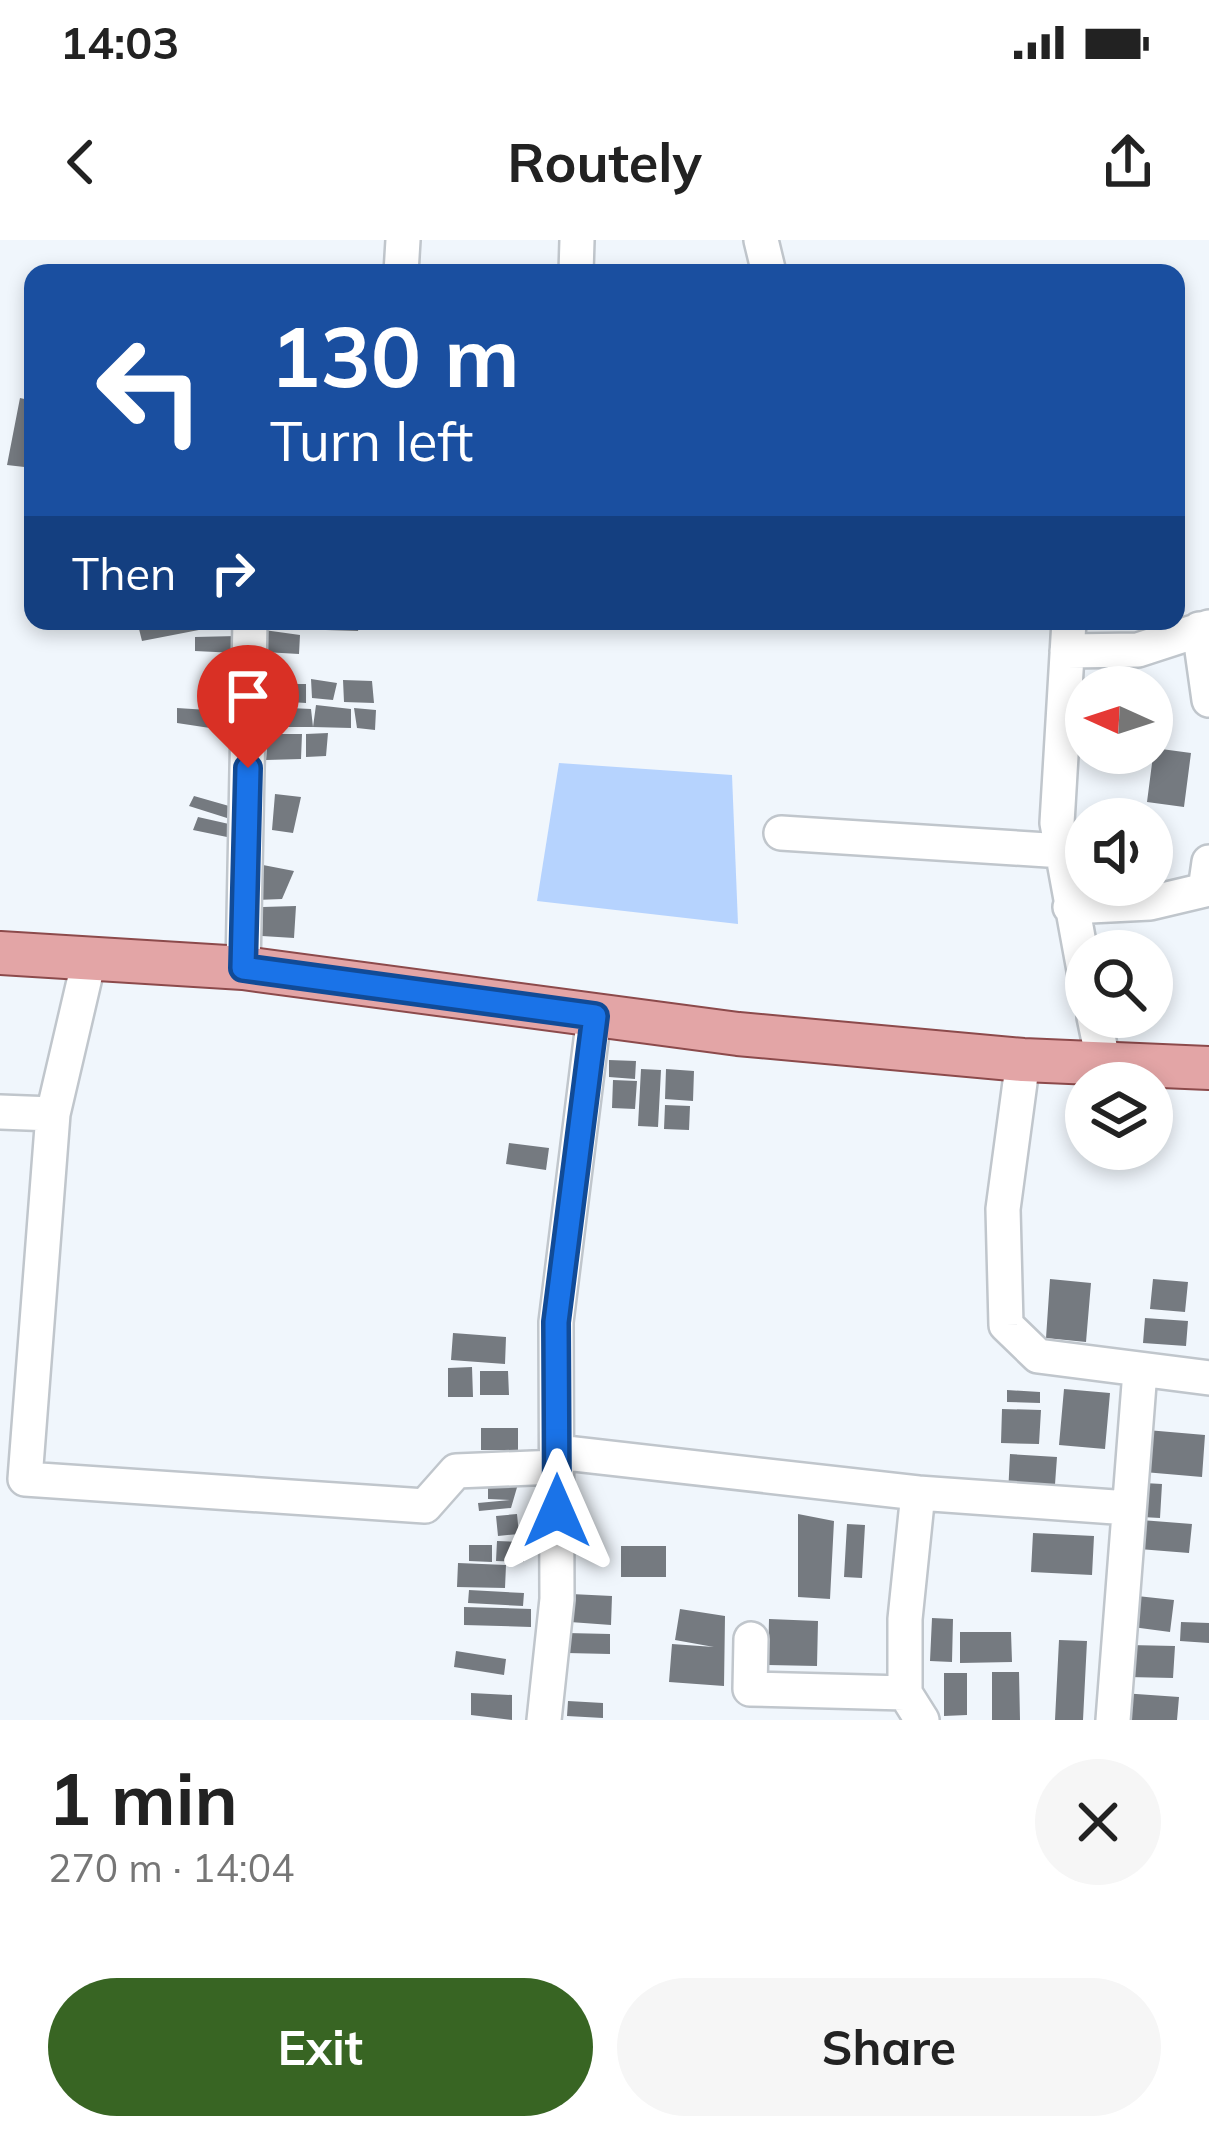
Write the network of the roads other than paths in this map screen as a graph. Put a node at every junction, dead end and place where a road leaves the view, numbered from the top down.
1 (1204, 628) edge
2 (250, 630) edge
3 (1068, 636) edge
4 (1209, 700) edge
5 (781, 833) dead end
6 (1063, 851) junction
7 (1209, 862) edge
8 (1070, 907) junction
9 (1075, 930) edge
10 (0, 953) edge
11 (88, 961) junction
12 (243, 968) junction
13 (595, 1016) junction
14 (1023, 1060) junction
15 (1065, 1063) edge
16 (1173, 1067) edge
17 (1209, 1068) edge
18 (0, 1112) edge
19 (53, 1114) junction
20 (1140, 1371) junction
21 (1209, 1378) edge
22 (556, 1460) junction
23 (918, 1493) junction
24 (1129, 1508) junction
25 (751, 1639) dead end
26 (914, 1707) edge
27 (544, 1720) edge
28 (1113, 1720) edge

1 - 3 street
1 - 4 street
2 - 12 street
3 - 6 street
5 - 6 street
6 - 8 street
7 - 8 street
8 - 9 street
10 - 11 main road
11 - 12 main road
11 - 19 street
12 - 13 main road
13 - 14 main road
13 - 22 street
14 - 15 main road
14 - 20 street
16 - 17 main road
18 - 19 street
19 - 22 street
20 - 21 street
20 - 24 street
22 - 23 street
22 - 27 street
23 - 24 street
23 - 26 street
24 - 28 street
25 - 26 street

